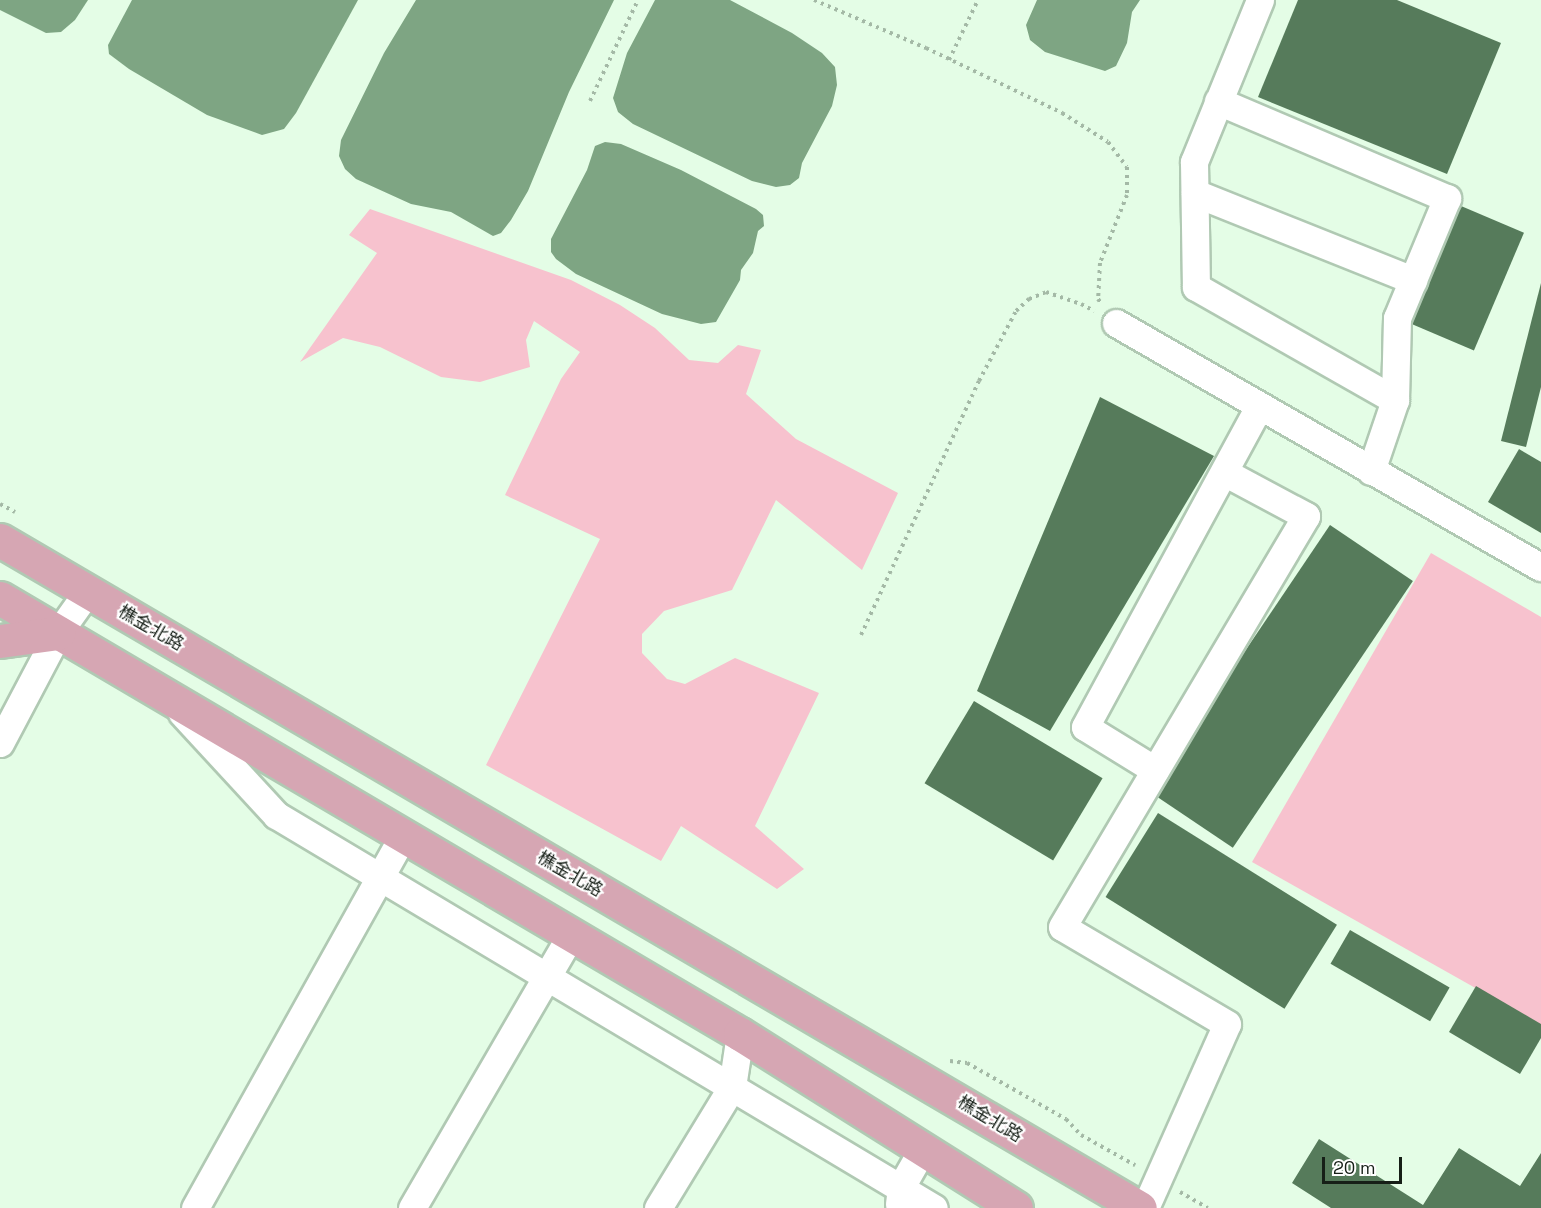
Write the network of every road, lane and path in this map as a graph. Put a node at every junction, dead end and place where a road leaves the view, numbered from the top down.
1 (638, 0) edge
2 (814, 0) edge
3 (978, 0) edge
4 (1260, 0) edge
5 (949, 60) junction
6 (590, 101) dead end
7 (1218, 101) junction
8 (1195, 193) junction
9 (1413, 280) junction
10 (1116, 323) junction
11 (1395, 400) junction
12 (1260, 407) junction
13 (1371, 471) junction
14 (1224, 472) junction
15 (0, 540) edge
16 (1541, 567) edge
17 (88, 591) junction
18 (0, 598) edge
19 (58, 633) junction
20 (861, 635) dead end
21 (0, 641) edge
22 (170, 698) junction
23 (0, 743) edge
24 (1155, 770) junction
25 (403, 836) junction
26 (380, 878) junction
27 (571, 934) junction
28 (546, 976) junction
29 (740, 1035) junction
30 (948, 1061) dead end
31 (732, 1087) junction
32 (922, 1150) junction
33 (1135, 1165) dead end
34 (900, 1198) edge
35 (195, 1208) edge
36 (412, 1208) edge
37 (658, 1208) edge
38 (934, 1208) edge
39 (1016, 1208) edge
40 (1140, 1208) edge
41 (1145, 1208) edge

1 - 6 path
2 - 5 path
3 - 5 path
4 - 7 street
5 - 10 path
7 - 8 street
7 - 9 street
8 - 9 street
8 - 11 street
9 - 11 street
10 - 12 street
10 - 20 path
11 - 13 street
12 - 13 street
12 - 14 street
13 - 16 street
14 - 24 street
14 - 24 street
15 - 17 main road, 樵金北路
17 - 19 street
17 - 40 main road, 樵金北路
18 - 19 main road
19 - 21 main road
19 - 22 main road
19 - 23 street
22 - 25 main road
22 - 26 street
24 - 41 street
25 - 26 street
25 - 27 main road
26 - 28 street
26 - 35 street
27 - 28 street
27 - 29 main road
28 - 31 street
28 - 36 street
29 - 31 street
29 - 32 main road
30 - 33 path
31 - 34 street
31 - 37 street
32 - 34 street
32 - 39 main road
34 - 38 street

